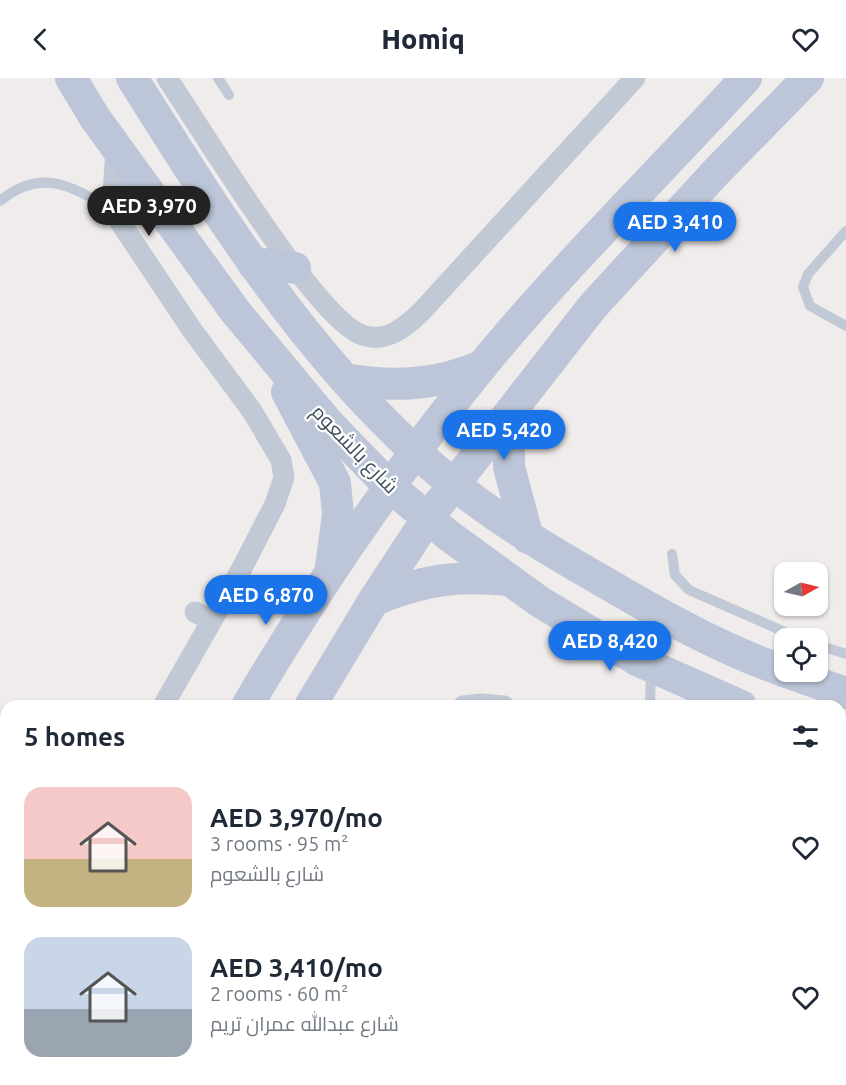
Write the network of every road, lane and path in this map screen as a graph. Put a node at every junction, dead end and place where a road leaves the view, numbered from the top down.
1 (71, 78) edge
2 (132, 78) edge
3 (168, 78) edge
4 (218, 78) edge
5 (635, 78) edge
6 (746, 78) edge
7 (808, 78) edge
8 (229, 95) dead end
9 (116, 148) junction
10 (0, 201) edge
11 (112, 210) junction
12 (846, 231) edge
13 (254, 265) junction
14 (295, 268) junction
15 (846, 326) edge
16 (276, 364) junction
17 (482, 366) junction
18 (345, 379) junction
19 (516, 406) junction
20 (416, 452) junction
21 (453, 484) junction
22 (389, 486) junction
23 (427, 519) junction
24 (528, 538) junction
25 (672, 554) dead end
26 (330, 574) junction
27 (510, 580) junction
28 (374, 600) junction
29 (776, 628) edge
30 (828, 648) edge
31 (846, 654) edge
32 (774, 664) edge
33 (651, 666) junction
34 (818, 682) edge
35 (846, 693) edge
36 (696, 699) edge
37 (166, 700) edge
38 (251, 700) edge
39 (318, 700) edge
40 (650, 700) edge

1 - 9 street, شارع بالشعوم
2 - 13 street, شارع بالشعوم
3 - 14 street
4 - 8 lane
5 - 14 street
6 - 17 street
7 - 19 street
9 - 11 street
9 - 16 street, شارع بالشعوم
10 - 11 lane
11 - 37 street
12 - 15 lane
13 - 14 street
13 - 18 street, شارع بالشعوم
16 - 22 street, شارع بالشعوم
16 - 26 street
17 - 18 street
17 - 20 street
18 - 20 street, شارع بالشعوم
19 - 21 street
19 - 24 street
20 - 21 street, شارع بالشعوم
20 - 22 street
21 - 23 street
21 - 24 street, شارع بالشعوم
22 - 23 street, شارع بالشعوم
22 - 26 street
23 - 27 street, شارع بالشعوم
23 - 28 street
24 - 32 street, شارع بالشعوم
25 - 29 lane
26 - 38 street
27 - 28 street
27 - 33 street, شارع بالشعوم
28 - 39 street
30 - 31 lane
33 - 36 street, شارع بالشعوم
33 - 40 lane
34 - 35 street, شارع بالشعوم

